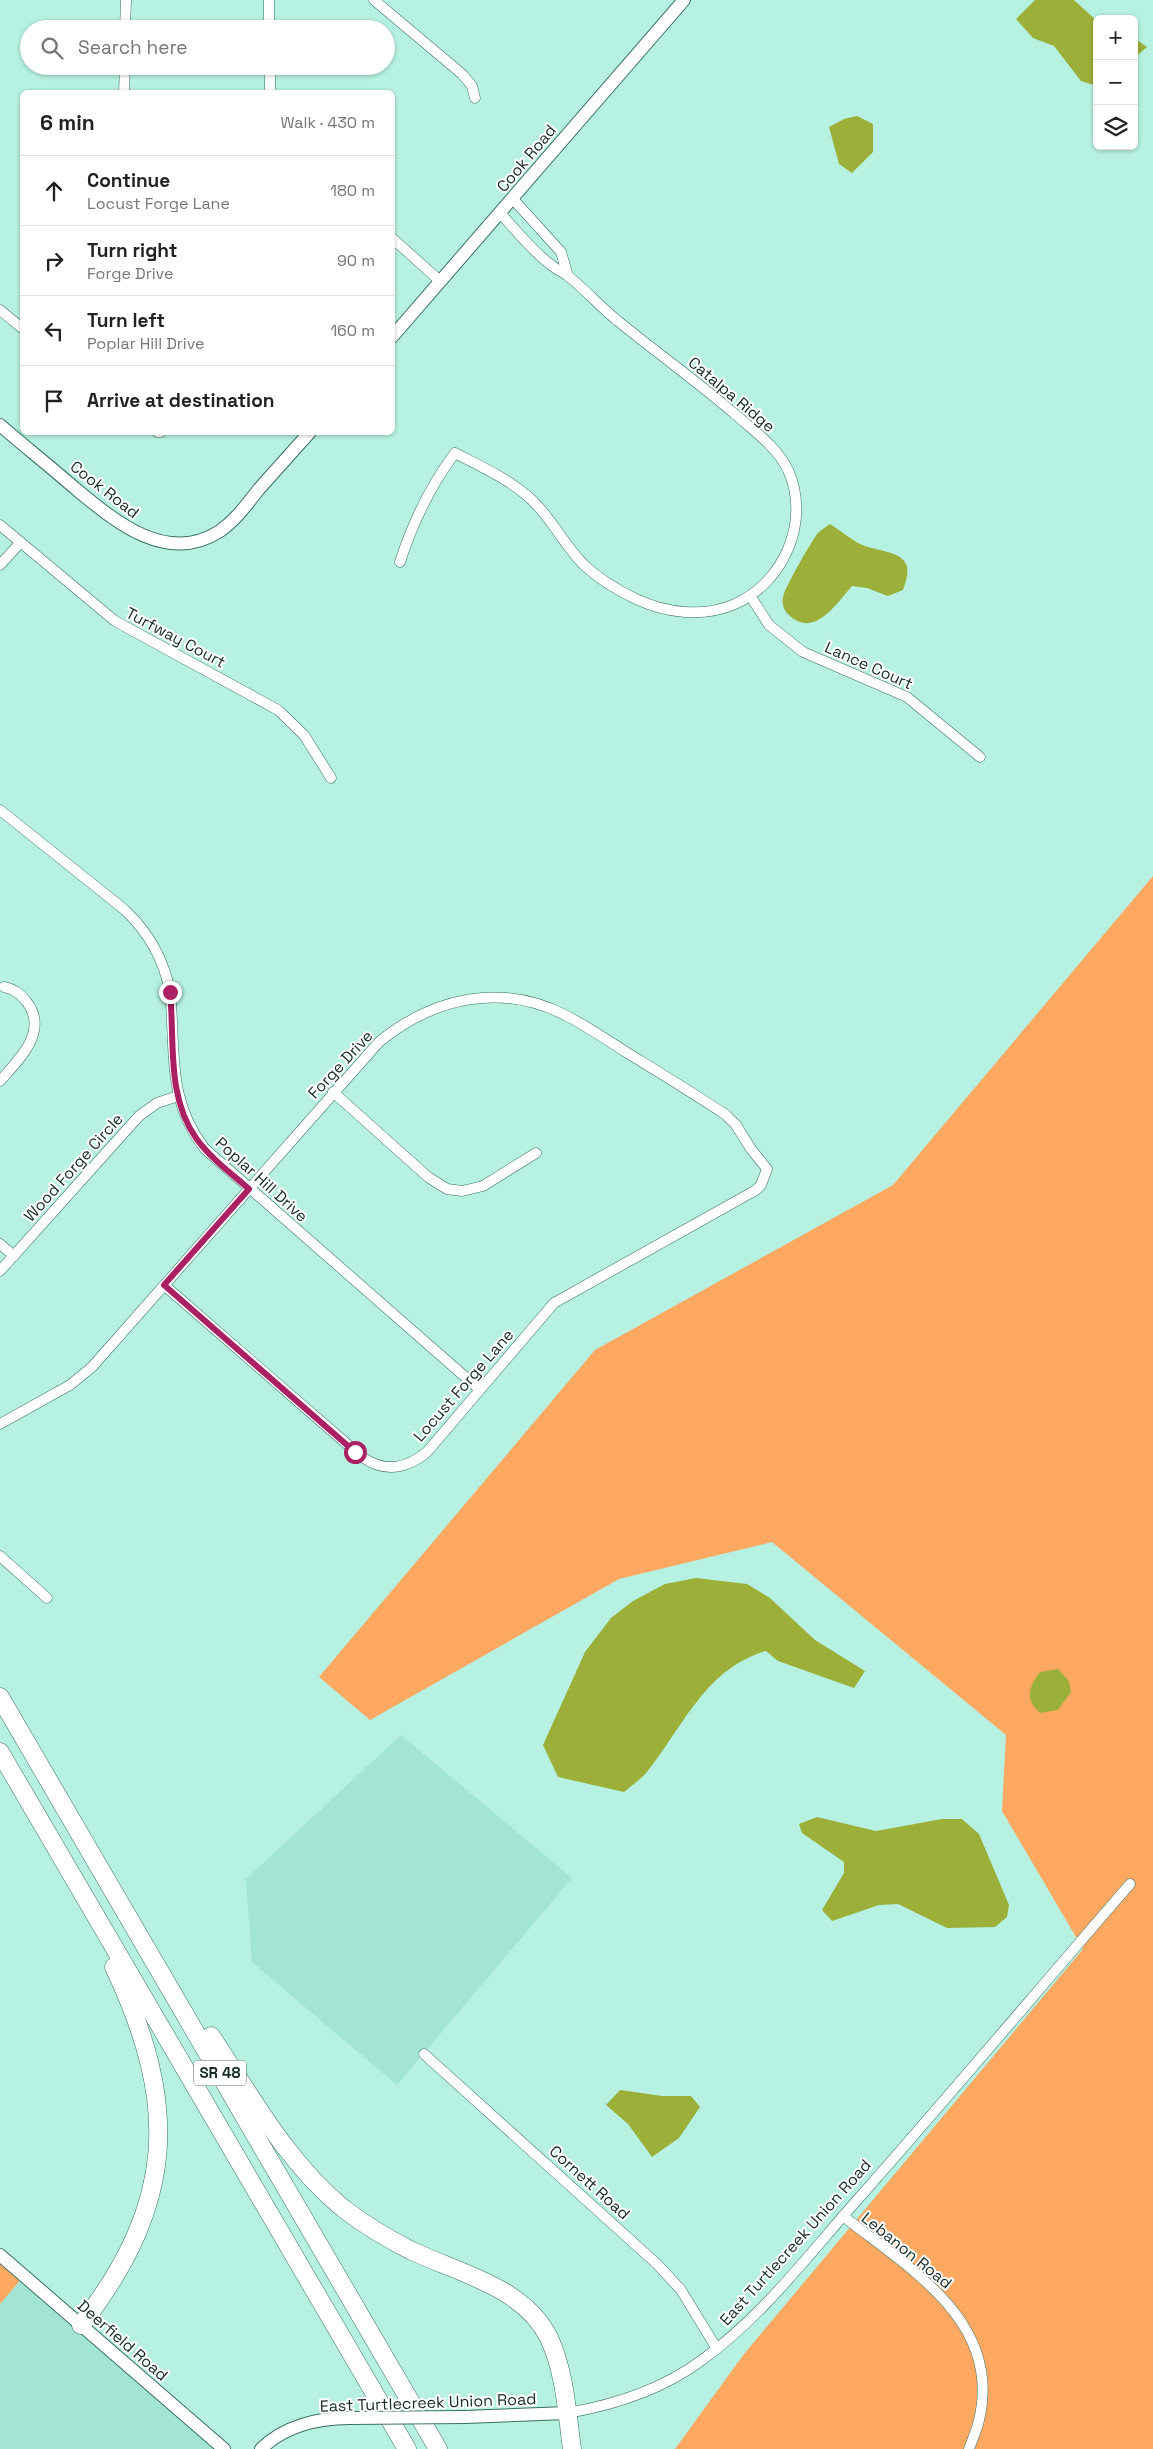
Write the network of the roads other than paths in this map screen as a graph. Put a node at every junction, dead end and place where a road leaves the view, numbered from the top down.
1 (126, 0) edge
2 (269, 0) edge
3 (374, 0) edge
4 (684, 0) edge
5 (125, 20) edge
6 (269, 20) edge
7 (125, 75) edge
8 (270, 75) edge
9 (124, 90) edge
10 (270, 90) edge
11 (475, 98) dead end
12 (512, 198) junction
13 (500, 214) junction
14 (395, 241) edge
15 (568, 276) junction
16 (440, 281) junction
17 (0, 310) edge
18 (20, 326) edge
19 (395, 334) edge
20 (0, 425) edge
21 (307, 435) edge
22 (0, 525) edge
23 (20, 543) junction
24 (400, 562) dead end
25 (0, 565) edge
26 (751, 597) junction
27 (980, 757) dead end
28 (331, 778) dead end
29 (0, 810) edge
30 (4, 987) dead end
31 (0, 1081) edge
32 (333, 1092) junction
33 (178, 1096) junction
34 (536, 1153) dead end
35 (767, 1169) joint
36 (249, 1189) junction
37 (0, 1244) edge
38 (14, 1256) junction
39 (0, 1271) edge
40 (164, 1285) junction
41 (480, 1389) junction
42 (0, 1424) edge
43 (0, 1556) edge
44 (47, 1598) dead end
45 (0, 1697) edge
46 (0, 1752) edge
47 (70, 1816) junction
48 (1130, 1884) dead end
49 (85, 1898) junction
50 (424, 2054) dead end
51 (843, 2216) junction
52 (0, 2255) edge
53 (80, 2325) junction
54 (717, 2349) junction
55 (567, 2413) junction
56 (224, 2449) edge
57 (262, 2449) edge
58 (407, 2449) edge
59 (438, 2449) edge
60 (572, 2449) edge
61 (969, 2449) edge

1 - 5 street
2 - 6 street
3 - 11 street
4 - 12 street, Cook Road
7 - 9 street
8 - 10 street
12 - 13 street, Cook Road
12 - 15 street
13 - 15 street, Catalpa Ridge
13 - 16 street, Cook Road
14 - 16 street
15 - 26 street, Catalpa Ridge
16 - 19 street, Cook Road
17 - 18 street
20 - 21 street, Cook Road
22 - 23 street, Turfway Court
23 - 25 street
23 - 28 street, Turfway Court
24 - 26 street, Catalpa Ridge
26 - 27 street, Lance Court
29 - 33 street, Poplar Hill Drive
30 - 31 street
32 - 34 street
32 - 35 street, Forge Drive
32 - 36 street, Forge Drive
33 - 36 street, Poplar Hill Drive
33 - 38 street, Wood Forge Circle
35 - 41 street, Locust Forge Lane
36 - 40 street, Forge Drive
36 - 41 street, Poplar Hill Drive
37 - 38 street
38 - 39 street, Wood Forge Circle
40 - 41 street, Locust Forge Lane
40 - 42 street, Forge Drive
43 - 44 street
45 - 47 highway, SR 48
46 - 49 highway, SR 48
47 - 55 highway
47 - 59 highway, SR 48
48 - 51 street, East Turtlecreek Union Road
49 - 53 highway
49 - 58 highway, SR 48
50 - 54 street, Cornett Road
51 - 54 street, East Turtlecreek Union Road
51 - 61 street, Lebanon Road
52 - 53 street, Deerfield Road
53 - 56 street, Deerfield Road
54 - 55 street, East Turtlecreek Union Road
55 - 57 street, East Turtlecreek Union Road, bridge
55 - 60 highway

